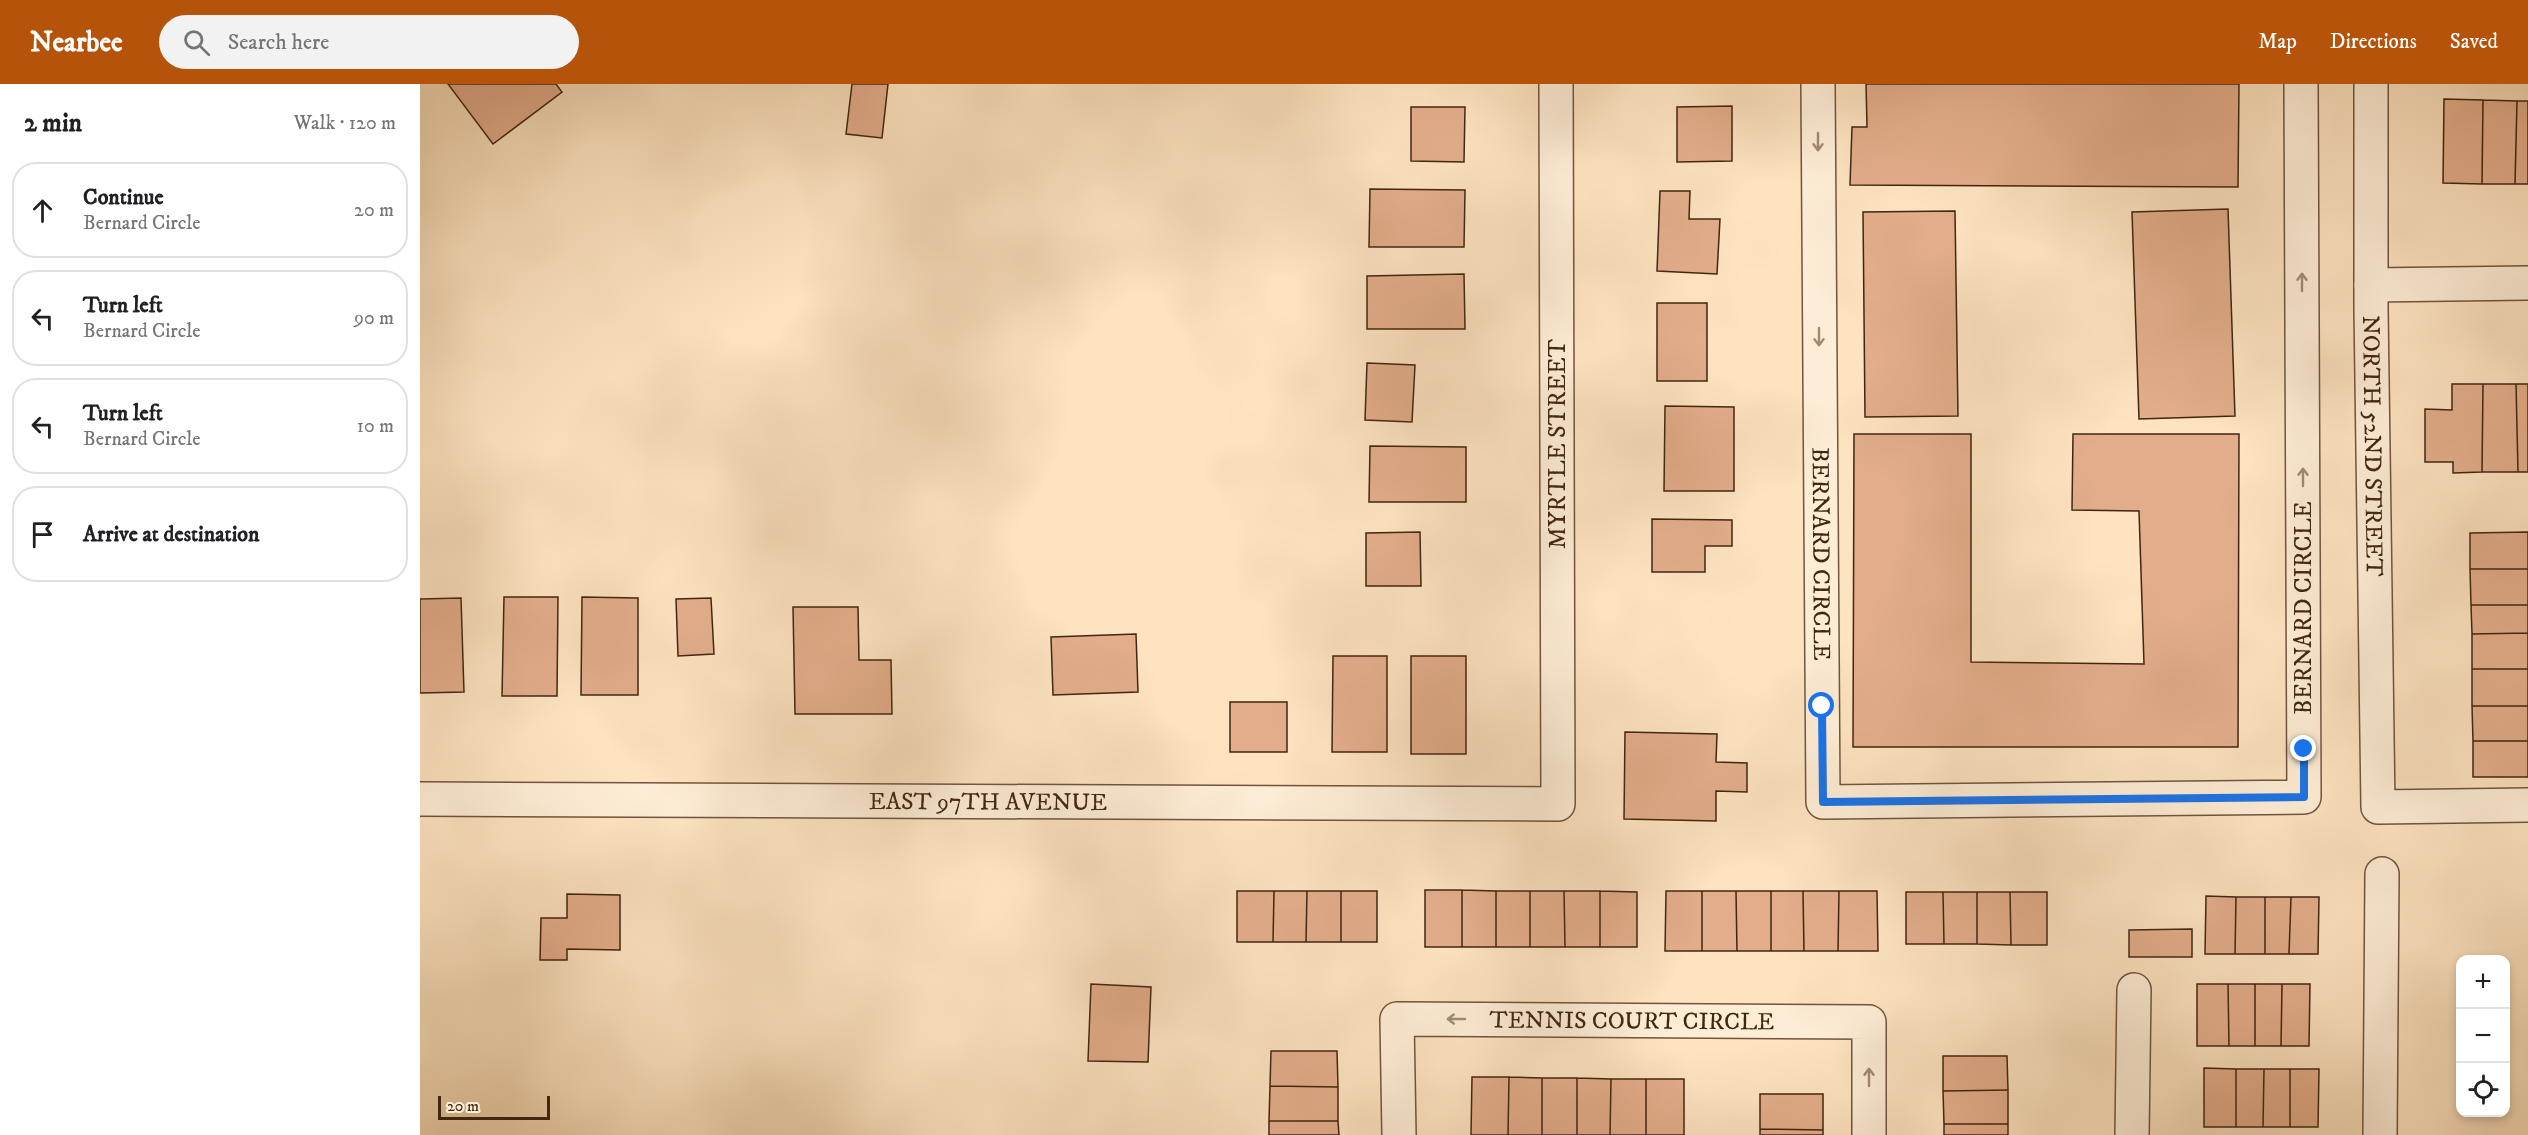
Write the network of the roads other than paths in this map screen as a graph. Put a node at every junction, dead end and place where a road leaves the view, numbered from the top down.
1 (1556, 84) edge
2 (1818, 84) edge
3 (2301, 84) edge
4 (2371, 84) edge
5 (2528, 282) edge
6 (2371, 285) junction
7 (420, 799) edge
8 (1558, 804) joint
9 (2528, 805) edge
10 (2382, 874) dead end
11 (2134, 990) dead end
12 (1399, 1135) edge
13 (1869, 1135) edge
14 (2132, 1135) edge
15 (2380, 1135) edge

1 - 8 street, MYRTLE STREET
2 -> 3 street, BERNARD CIRCLE
4 - 6 street, NORTH 52ND STREET
5 - 6 street
6 - 9 street, NORTH 52ND STREET
7 - 8 street, EAST 97TH AVENUE
10 - 15 street
11 - 14 street
13 -> 12 street, TENNIS COURT CIRCLE

